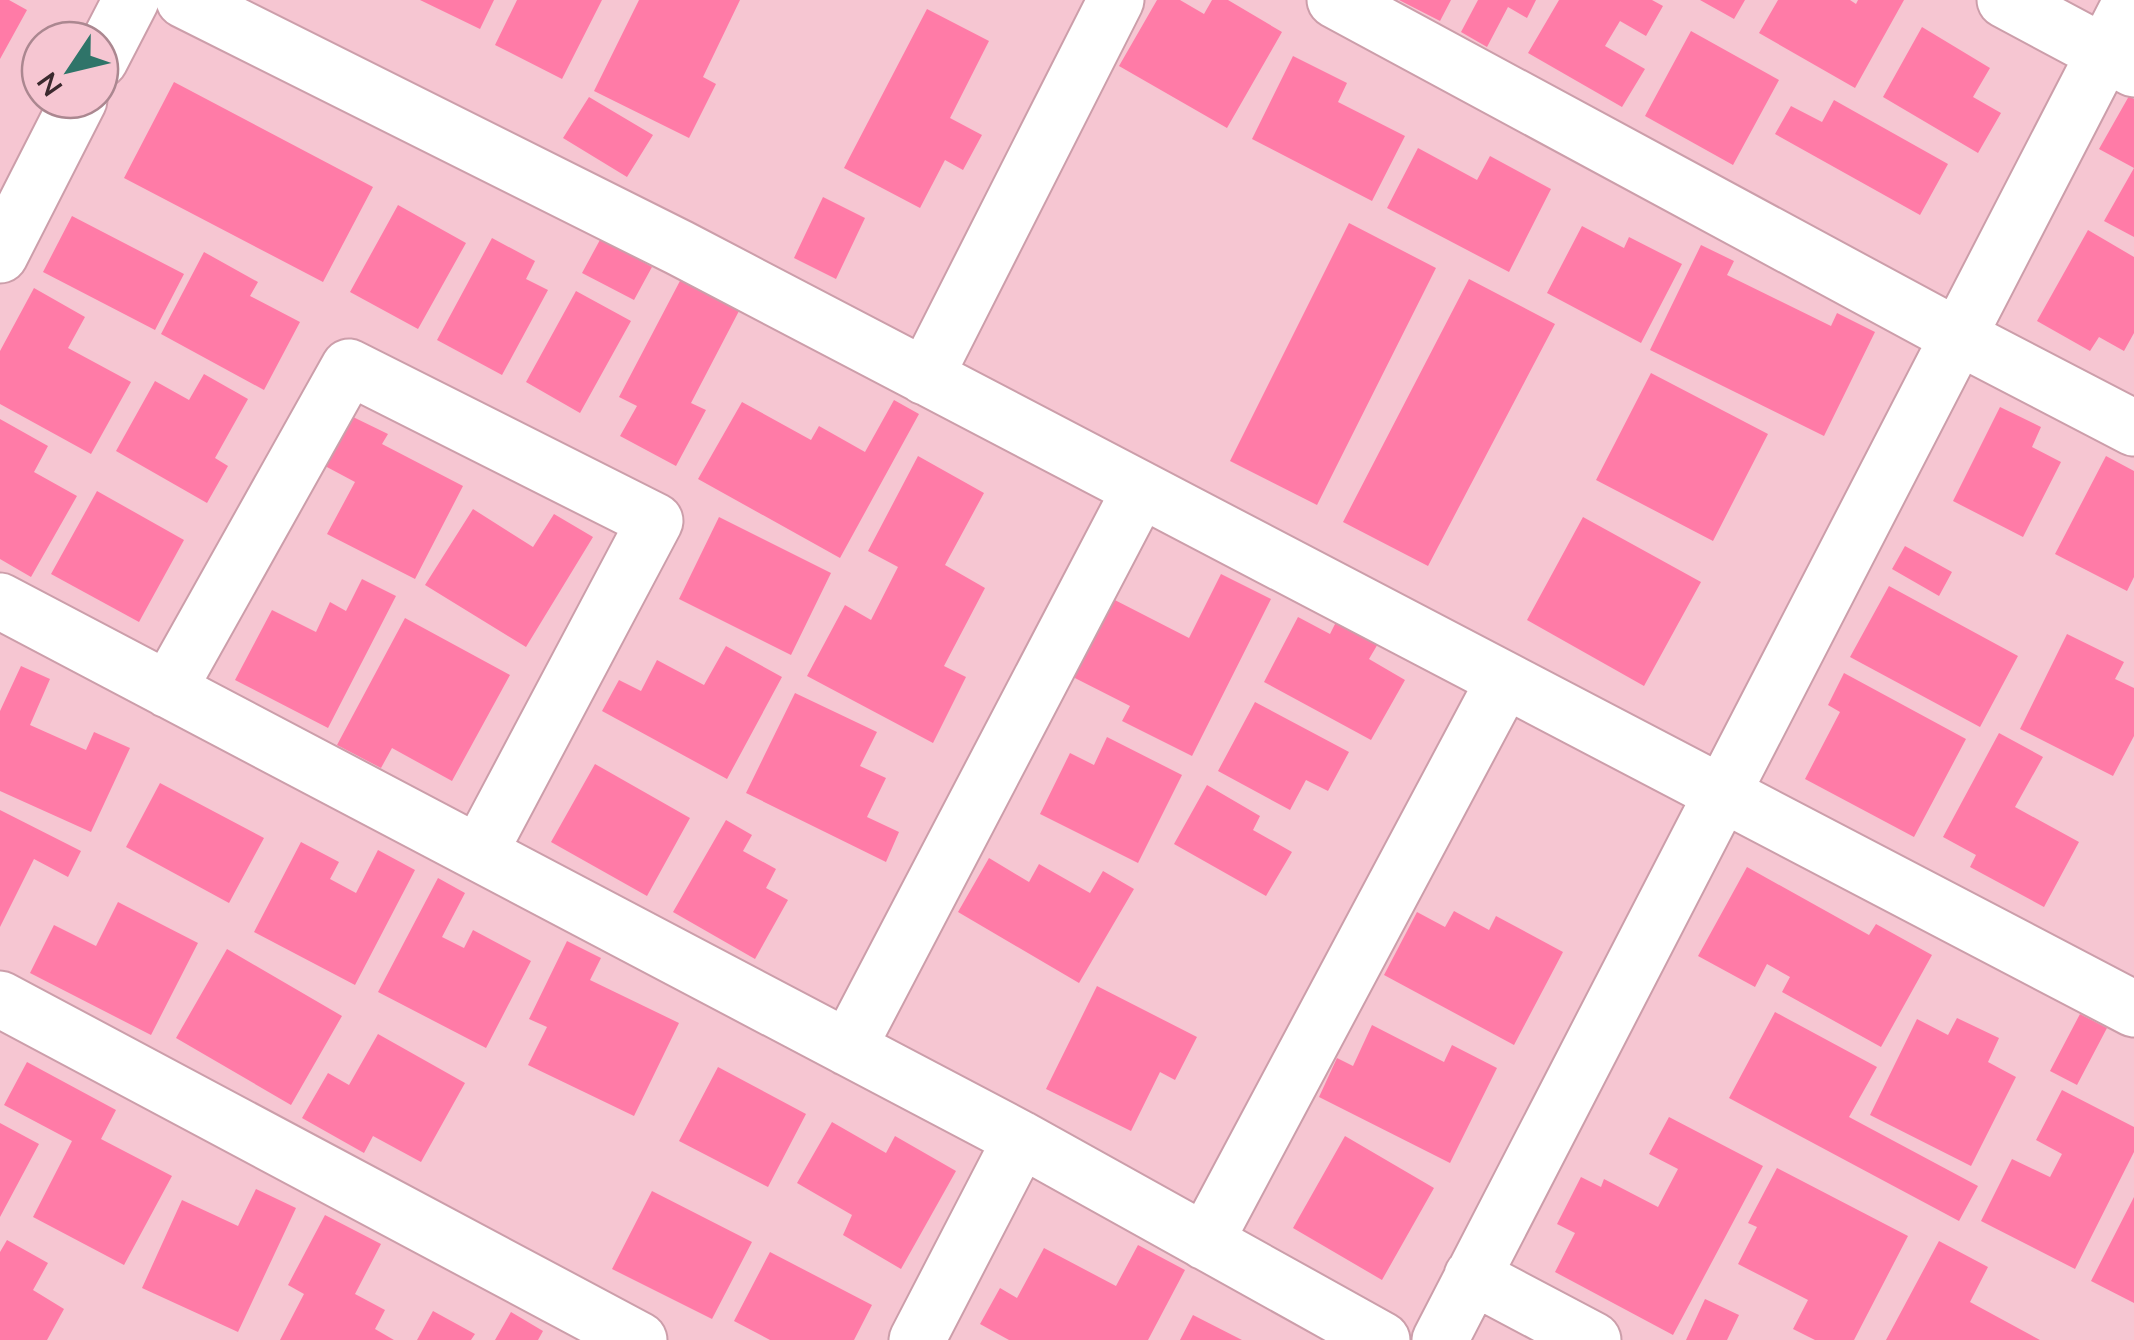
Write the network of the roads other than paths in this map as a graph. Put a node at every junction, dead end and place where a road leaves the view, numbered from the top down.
1 (184, 0) edge
2 (1116, 0) edge
3 (1335, 0) edge
4 (2005, 0) edge
5 (2132, 0) edge
6 (2119, 61) edge
7 (70, 120) edge
8 (0, 256) edge
9 (1957, 336) junction
10 (924, 377) junction
11 (2134, 428) edge
12 (1140, 490) junction
13 (0, 602) edge
14 (1504, 681) junction
15 (168, 690) junction
16 (1719, 794) junction
17 (480, 853) junction
18 (0, 1000) edge
19 (2134, 1009) edge
20 (848, 1048) junction
21 (1021, 1139) junction
22 (1204, 1242) junction
23 (1472, 1276) junction
24 (639, 1340) edge
25 (917, 1340) edge
26 (1382, 1340) edge
27 (1440, 1340) edge
28 (1593, 1340) edge

1 - 10 street
2 - 10 street
3 - 9 street
4 - 6 street
5 - 6 street
6 - 9 street
7 - 8 street
9 - 11 street
9 - 16 street
10 - 12 street
12 - 14 street
12 - 20 street
13 - 15 street
14 - 16 street
14 - 22 street
15 - 17 street
15 - 17 street
16 - 19 street
16 - 23 street
17 - 20 street
18 - 24 street
20 - 21 street
21 - 22 street
21 - 25 street
22 - 26 street
23 - 27 street
23 - 28 street

